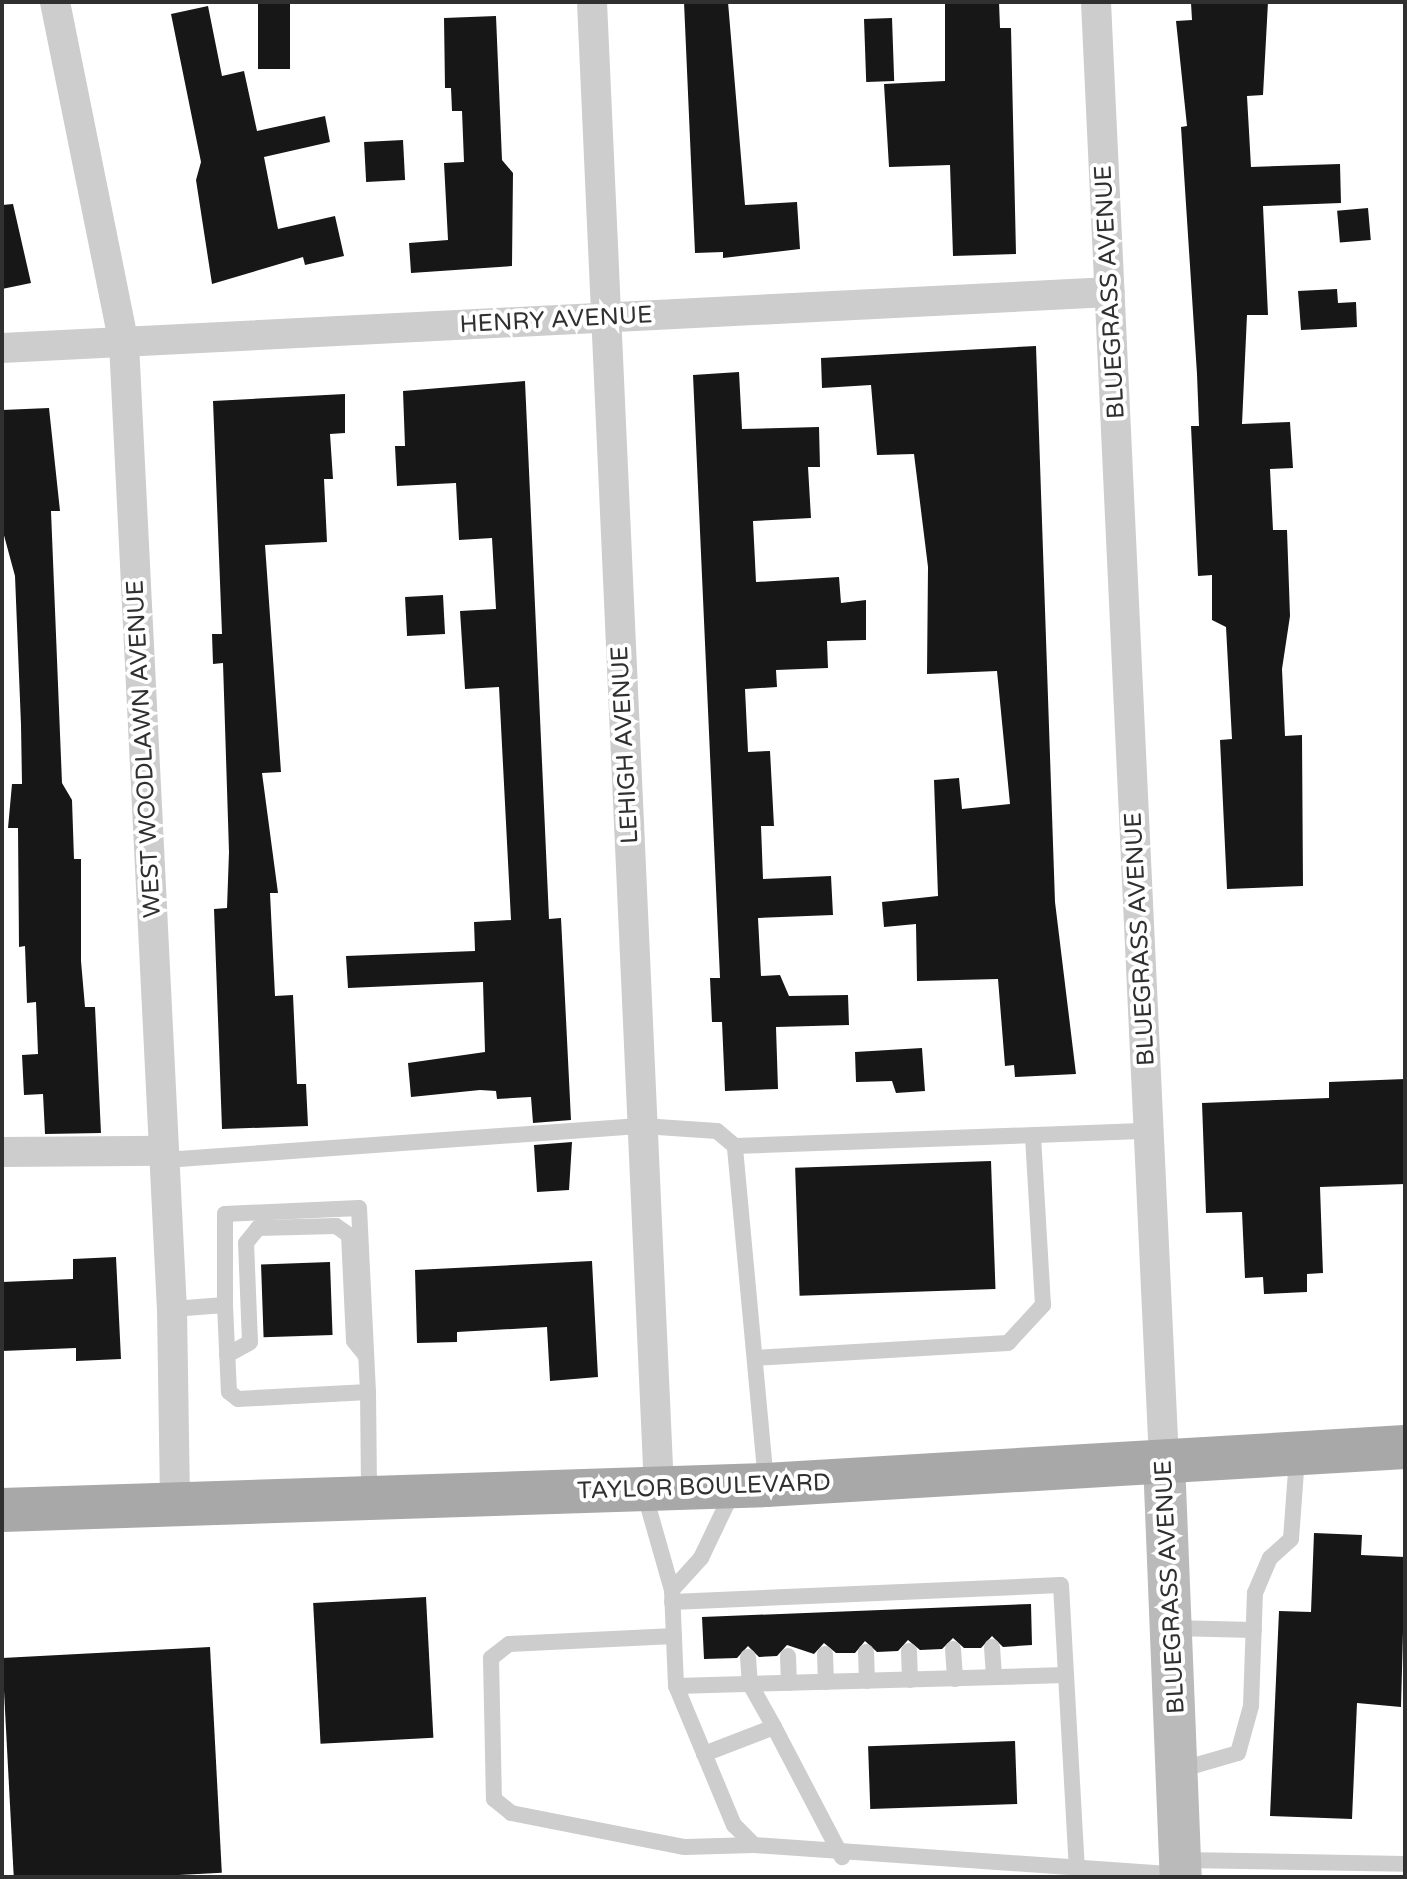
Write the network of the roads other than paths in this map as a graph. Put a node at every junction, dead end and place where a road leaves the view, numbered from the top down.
1 (55, 2) edge
2 (592, 2) edge
3 (1096, 2) edge
4 (1110, 292) junction
5 (606, 318) junction
6 (124, 343) junction
7 (2, 348) edge
8 (643, 1126) junction
9 (1148, 1131) junction
10 (1033, 1135) junction
11 (735, 1146) junction
12 (2, 1152) edge
13 (164, 1156) junction
14 (225, 1305) junction
15 (172, 1309) junction
16 (227, 1355) junction
17 (366, 1356) junction
18 (755, 1358) junction
19 (368, 1392) junction
20 (1405, 1447) edge
21 (1297, 1454) junction
22 (1164, 1461) junction
23 (751, 1486) junction
24 (651, 1488) junction
25 (369, 1497) junction
26 (175, 1503) junction
27 (2, 1510) edge
28 (951, 1590) junction
29 (672, 1596) junction
30 (951, 1607) dead end
31 (1172, 1628) junction
32 (1254, 1630) junction
33 (674, 1636) junction
34 (992, 1647) dead end
35 (953, 1649) dead end
36 (909, 1651) dead end
37 (866, 1652) dead end
38 (825, 1654) dead end
39 (788, 1656) dead end
40 (748, 1657) dead end
41 (1066, 1675) junction
42 (994, 1677) junction
43 (955, 1679) junction
44 (910, 1680) junction
45 (867, 1681) junction
46 (826, 1682) junction
47 (789, 1683) junction
48 (750, 1684) junction
49 (676, 1686) junction
50 (774, 1727) junction
51 (704, 1754) junction
52 (1177, 1770) junction
53 (754, 1845) junction
54 (842, 1857) junction
55 (1405, 1864) edge
56 (1181, 1871) edge
57 (1077, 1872) junction

1 - 6 street, WEST WOODLAWN AVENUE
2 - 5 street, LEHIGH AVENUE
3 - 4 street, BLUEGRASS AVENUE
4 - 5 street, HENRY AVENUE
4 - 9 street, BLUEGRASS AVENUE
5 - 6 street, HENRY AVENUE
5 - 8 street, LEHIGH AVENUE
6 - 7 street, HENRY AVENUE
6 - 13 street, WEST WOODLAWN AVENUE
8 - 11 lane
8 - 13 lane
8 - 24 street, LEHIGH AVENUE
9 - 10 lane
9 - 22 street, BLUEGRASS AVENUE
10 - 11 lane
10 - 18 lane
11 - 18 lane
12 - 13 street
13 - 15 street, WEST WOODLAWN AVENUE
14 - 15 lane
14 - 16 lane
14 - 17 lane
15 - 26 street, WEST WOODLAWN AVENUE
16 - 17 lane
16 - 19 lane
17 - 19 lane
18 - 23 lane
19 - 25 lane
20 - 21 main road, TAYLOR BOULEVARD
21 - 22 main road, TAYLOR BOULEVARD
21 - 32 lane
22 - 23 main road, TAYLOR BOULEVARD
22 - 31 street, BLUEGRASS AVENUE
23 - 24 main road, TAYLOR BOULEVARD
23 - 29 lane
24 - 25 main road, TAYLOR BOULEVARD
24 - 29 lane
25 - 26 main road, TAYLOR BOULEVARD
26 - 27 main road, TAYLOR BOULEVARD
28 - 29 lane
28 - 30 lane
28 - 41 lane
29 - 33 lane
31 - 32 lane
31 - 52 street, BLUEGRASS AVENUE
32 - 52 lane
33 - 49 lane
33 - 53 lane
34 - 42 lane
35 - 43 lane
36 - 44 lane
37 - 45 lane
38 - 46 lane
39 - 47 lane
40 - 48 lane
41 - 42 lane
41 - 57 lane
42 - 43 lane
43 - 44 lane
44 - 45 lane
45 - 46 lane
46 - 47 lane
47 - 48 lane
48 - 49 lane
48 - 50 lane
49 - 51 lane
50 - 51 lane
50 - 54 lane
51 - 53 lane
52 - 56 street, BLUEGRASS AVENUE
53 - 54 lane
54 - 57 lane
55 - 56 lane
56 - 57 lane

